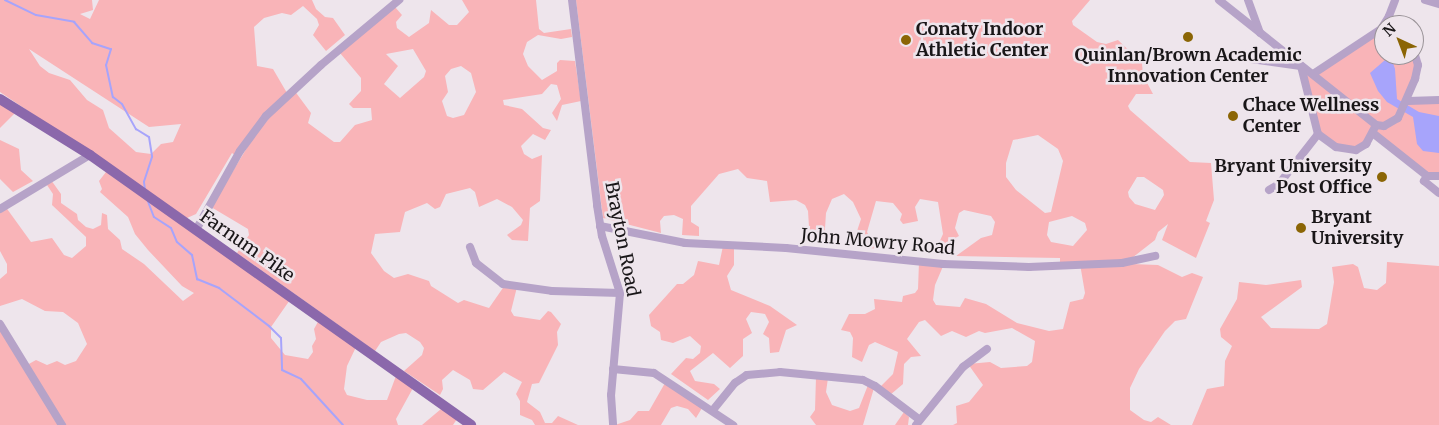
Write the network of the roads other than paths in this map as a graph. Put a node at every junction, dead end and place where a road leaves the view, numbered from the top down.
1 (399, 0) edge
2 (572, 0) edge
3 (1219, 0) edge
4 (1248, 0) edge
5 (1395, 0) edge
6 (1425, 0) edge
7 (1439, 4) edge
8 (1389, 15) edge
9 (1260, 33) junction
10 (1374, 34) edge
11 (1251, 59) dead end
12 (1418, 65) edge
13 (1301, 66) junction
14 (1313, 74) junction
15 (0, 99) edge
16 (1439, 100) edge
17 (1408, 102) junction
18 (1376, 125) junction
19 (1318, 134) junction
20 (1374, 134) junction
21 (90, 155) junction
22 (1427, 176) junction
23 (1439, 176) edge
24 (1269, 190) dead end
25 (1439, 192) edge
26 (0, 209) edge
27 (600, 226) junction
28 (196, 230) junction
29 (470, 247) dead end
30 (1155, 256) dead end
31 (620, 293) junction
32 (0, 324) edge
33 (987, 350) dead end
34 (613, 369) junction
35 (713, 410) junction
36 (918, 422) edge
37 (62, 425) edge
38 (472, 425) edge
39 (613, 425) edge
40 (733, 425) edge

1 - 28 street
2 - 27 street, Brayton Road
3 - 9 street
4 - 9 street
5 - 8 street
6 - 7 street
9 - 13 street
10 - 14 street
11 - 13 street
12 - 17 street
13 - 14 street
13 - 19 street
14 - 18 street
15 - 21 main road, Farnum Pike
16 - 17 street
17 - 18 street
18 - 20 street
19 - 20 street
19 - 24 street
20 - 22 street
21 - 26 street
21 - 28 main road, Farnum Pike
22 - 23 street
22 - 25 street
27 - 30 street, John Mowry Road
27 - 31 street, Brayton Road
28 - 38 main road, Farnum Pike
29 - 31 street
31 - 34 street, Brayton Road
32 - 37 street
33 - 36 street
34 - 35 street
34 - 39 street, Brayton Road
35 - 36 street
35 - 40 street

